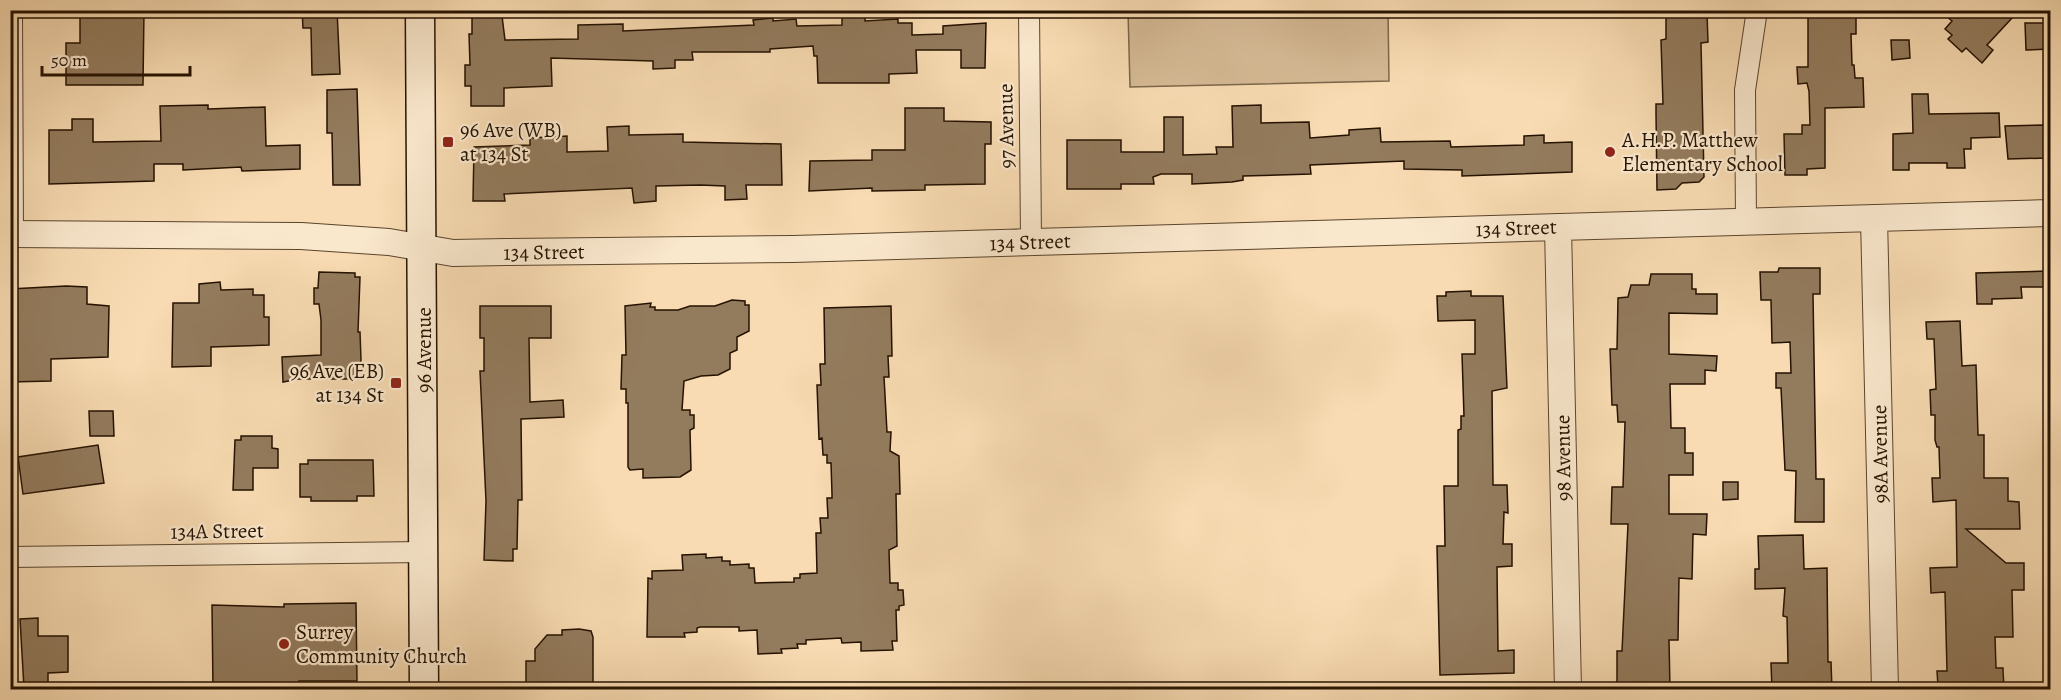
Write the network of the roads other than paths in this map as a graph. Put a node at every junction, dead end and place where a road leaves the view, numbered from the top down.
1 (12, 10) edge
2 (420, 10) edge
3 (1029, 10) edge
4 (1757, 10) edge
5 (2050, 213) edge
6 (1874, 218) junction
7 (1746, 221) junction
8 (1558, 227) junction
9 (12, 234) edge
10 (1031, 242) junction
11 (424, 248) junction
12 (424, 552) junction
13 (10, 557) edge
14 (424, 690) edge
15 (1568, 690) edge
16 (1885, 690) edge

1 - 9 street
2 - 11 main road, 96 Avenue
3 - 10 street, 97 Avenue
4 - 7 street
5 - 6 street, 134 Street
6 - 7 street, 134 Street
6 - 16 street, 98A Avenue
7 - 8 street, 134 Street
8 - 10 street, 134 Street
8 - 15 street, 98 Avenue
9 - 11 street, 134 Street
10 - 11 street, 134 Street
11 - 12 main road, 96 Avenue
12 - 13 street, 134A Street
12 - 14 main road, 96 Avenue

